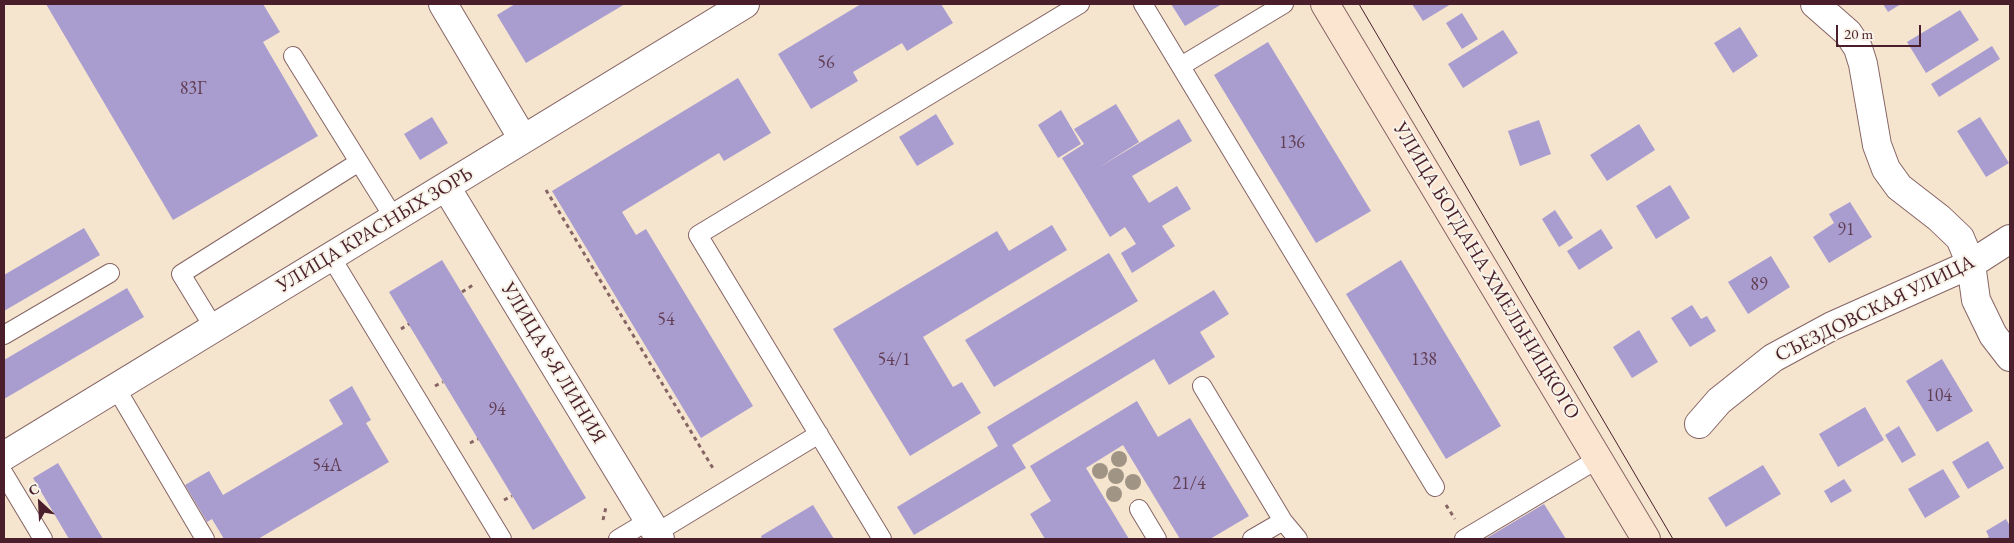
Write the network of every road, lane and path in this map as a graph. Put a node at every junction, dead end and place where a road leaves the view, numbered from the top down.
1 (443, 4) edge
2 (745, 4) edge
3 (1080, 4) edge
4 (1143, 4) edge
5 (1284, 4) edge
6 (1326, 4) edge
7 (1815, 4) edge
8 (293, 56) dead end
9 (1181, 66) junction
10 (523, 139) junction
11 (359, 162) junction
12 (446, 187) junction
13 (546, 190) dead end
14 (394, 218) junction
15 (2010, 239) edge
16 (331, 257) junction
17 (1971, 264) junction
18 (110, 273) dead end
19 (472, 286) dead end
20 (462, 292) dead end
21 (214, 328) junction
22 (4, 335) edge
23 (2010, 357) edge
24 (1202, 386) dead end
25 (116, 388) junction
26 (1699, 424) dead end
27 (819, 434) junction
28 (4, 456) edge
29 (1598, 458) junction
30 (4, 474) edge
31 (1435, 487) joint
32 (727, 490) junction
33 (607, 502) dead end
34 (1138, 509) dead end
35 (1283, 521) junction
36 (601, 524) dead end
37 (655, 531) edge
38 (43, 539) edge
39 (205, 539) edge
40 (502, 539) edge
41 (618, 539) edge
42 (882, 539) edge
43 (1157, 539) edge
44 (1252, 539) edge
45 (1298, 539) edge
46 (1465, 539) edge
47 (1646, 539) edge

1 - 10 street
2 - 10 street, УЛИЦА КРАСНЫХ ЗОРЬ
3 - 27 lane
4 - 9 lane
5 - 9 lane
6 - 29 main road, УЛИЦА БОГДАНА ХМЕЛЬНИЦКОГО
7 - 17 street
8 - 11 lane
9 - 31 lane
10 - 12 street, УЛИЦА КРАСНЫХ ЗОРЬ
11 - 14 lane
11 - 21 lane
12 - 14 street, УЛИЦА КРАСНЫХ ЗОРЬ
12 - 37 street, УЛИЦА 8-Я ЛИНИЯ
13 - 32 path
14 - 16 street, УЛИЦА КРАСНЫХ ЗОРЬ
15 - 17 street, СЪЕЗДОВСКАЯ УЛИЦА
16 - 21 street, УЛИЦА КРАСНЫХ ЗОРЬ
16 - 40 lane
17 - 23 street
17 - 26 street, СЪЕЗДОВСКАЯ УЛИЦА
18 - 22 lane
19 - 20 path
21 - 25 street, УЛИЦА КРАСНЫХ ЗОРЬ
24 - 35 lane
25 - 28 street, УЛИЦА КРАСНЫХ ЗОРЬ
25 - 39 lane
27 - 32 lane
27 - 42 lane
29 - 46 lane
29 - 47 main road, УЛИЦА БОГДАНА ХМЕЛЬНИЦКОГО
30 - 38 lane
31 - 46 path
32 - 37 lane
33 - 36 path
34 - 43 lane
35 - 44 lane
35 - 45 lane
37 - 41 lane

